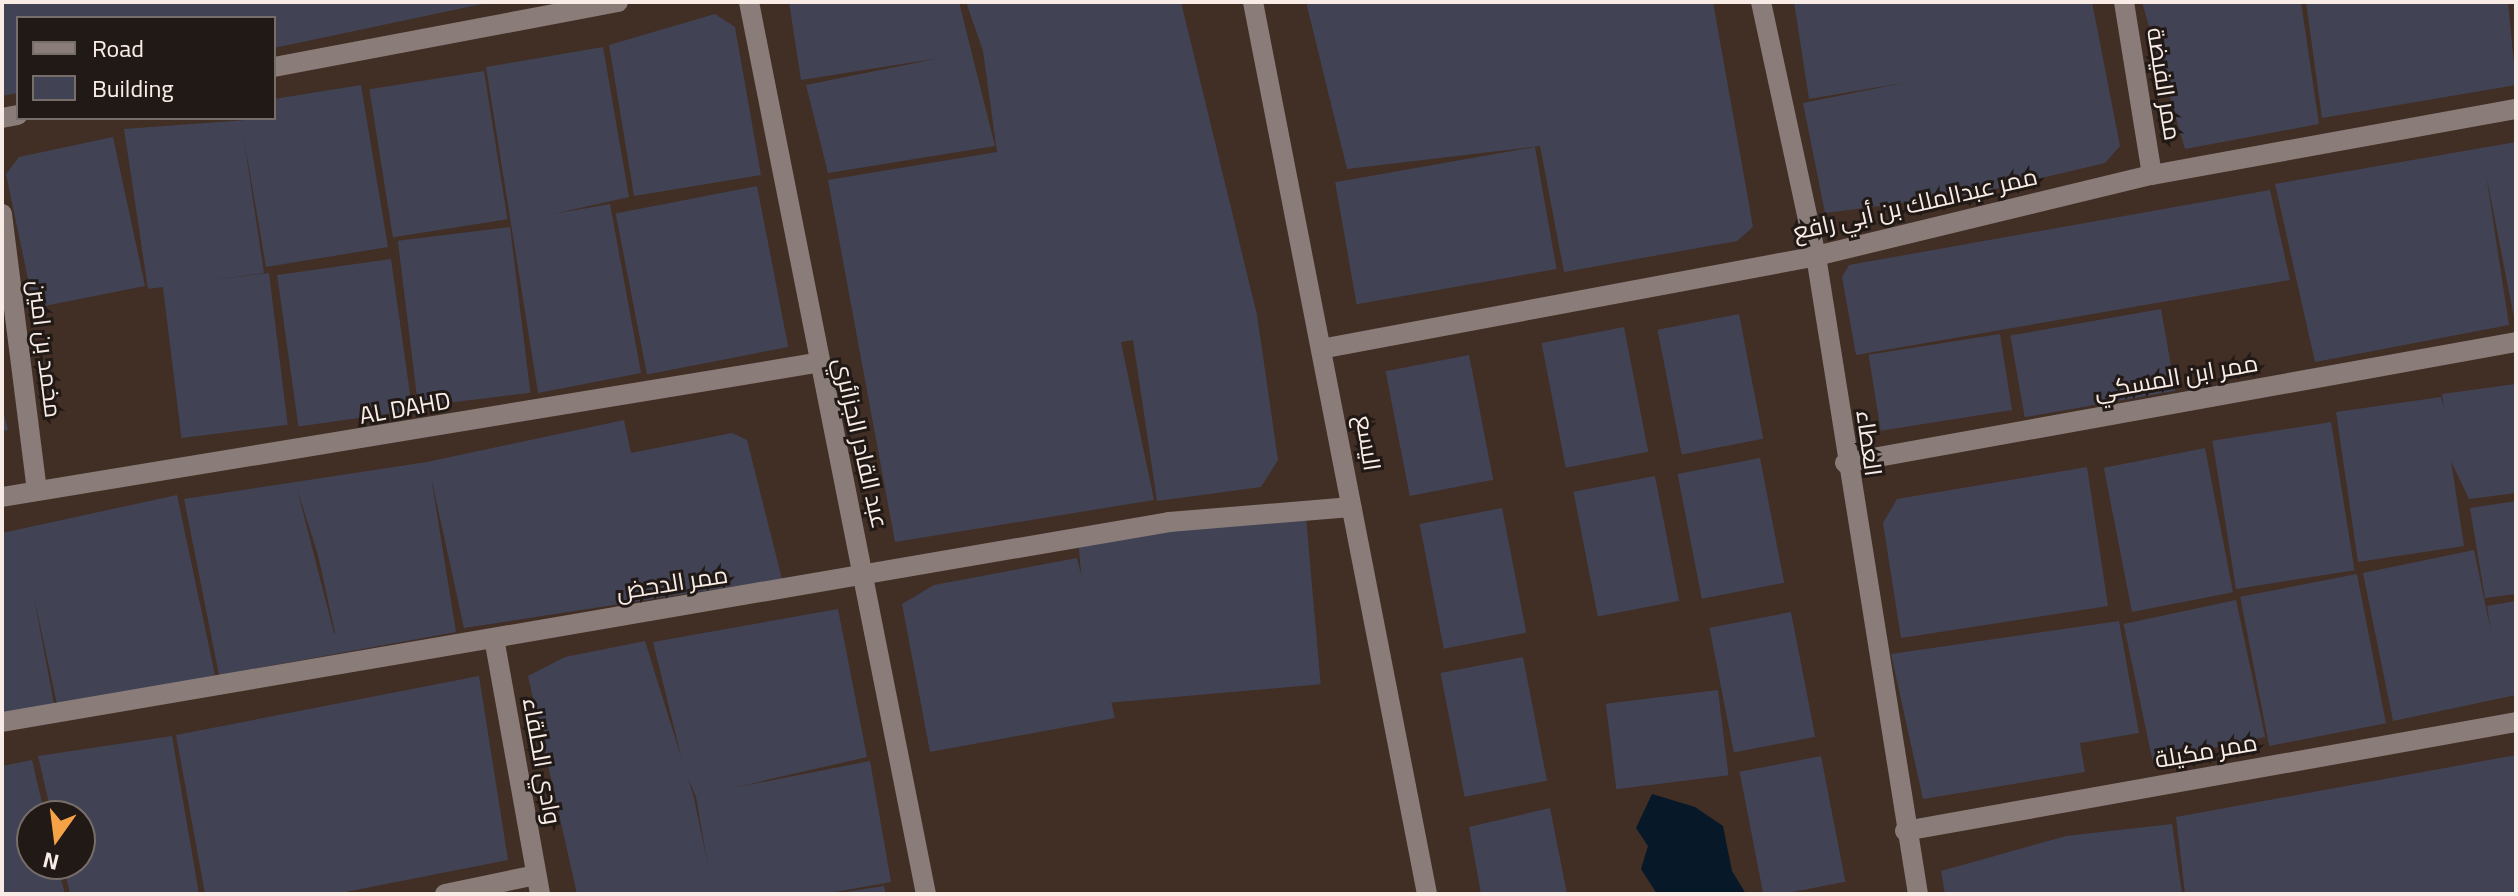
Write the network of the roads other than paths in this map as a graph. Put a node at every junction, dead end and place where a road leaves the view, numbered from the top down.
1 (618, 2) edge
2 (749, 2) edge
3 (1253, 2) edge
4 (1761, 2) edge
5 (2124, 2) edge
6 (276, 67) edge
7 (2516, 109) edge
8 (2152, 175) junction
9 (2, 214) edge
10 (1816, 256) junction
11 (2516, 342) edge
12 (1326, 348) junction
13 (816, 363) junction
14 (1845, 463) junction
15 (37, 491) junction
16 (2, 497) edge
17 (1351, 507) junction
18 (865, 579) junction
19 (494, 638) junction
20 (2, 722) edge
21 (2516, 722) edge
22 (1905, 831) junction
23 (538, 884) edge
24 (445, 894) edge
25 (926, 894) edge
26 (1427, 894) edge
27 (1918, 894) edge

1 - 6 street
2 - 13 street, عبد القادر الجزائري
3 - 12 street, اليسع
4 - 10 street, العطاء
5 - 8 street, ممر الفيضة
7 - 8 street, ممر عبدالملك بن أبي رافع
8 - 10 street, ممر عبدالملك بن أبي رافع
9 - 15 street, مخمد بن امين
10 - 12 street, ممر عبدالملك بن أبي رافع
10 - 14 street, العطاء
11 - 14 street, ممر ابن المسكي
12 - 17 street, اليسع
13 - 15 street, AL DAHD
13 - 18 street, عبد القادر الجزائري
14 - 22 street, العطاء
15 - 16 street, AL DAHD
17 - 18 street, ممر الدحض
17 - 26 street, اليسع
18 - 19 street, ممر الدحض
18 - 25 street, عبد القادر الجزائري
19 - 20 street, ممر الدحض
19 - 23 street, وادي الحلقاء
21 - 22 street, ممر مكيلة
22 - 27 street, العطاء
23 - 24 street

